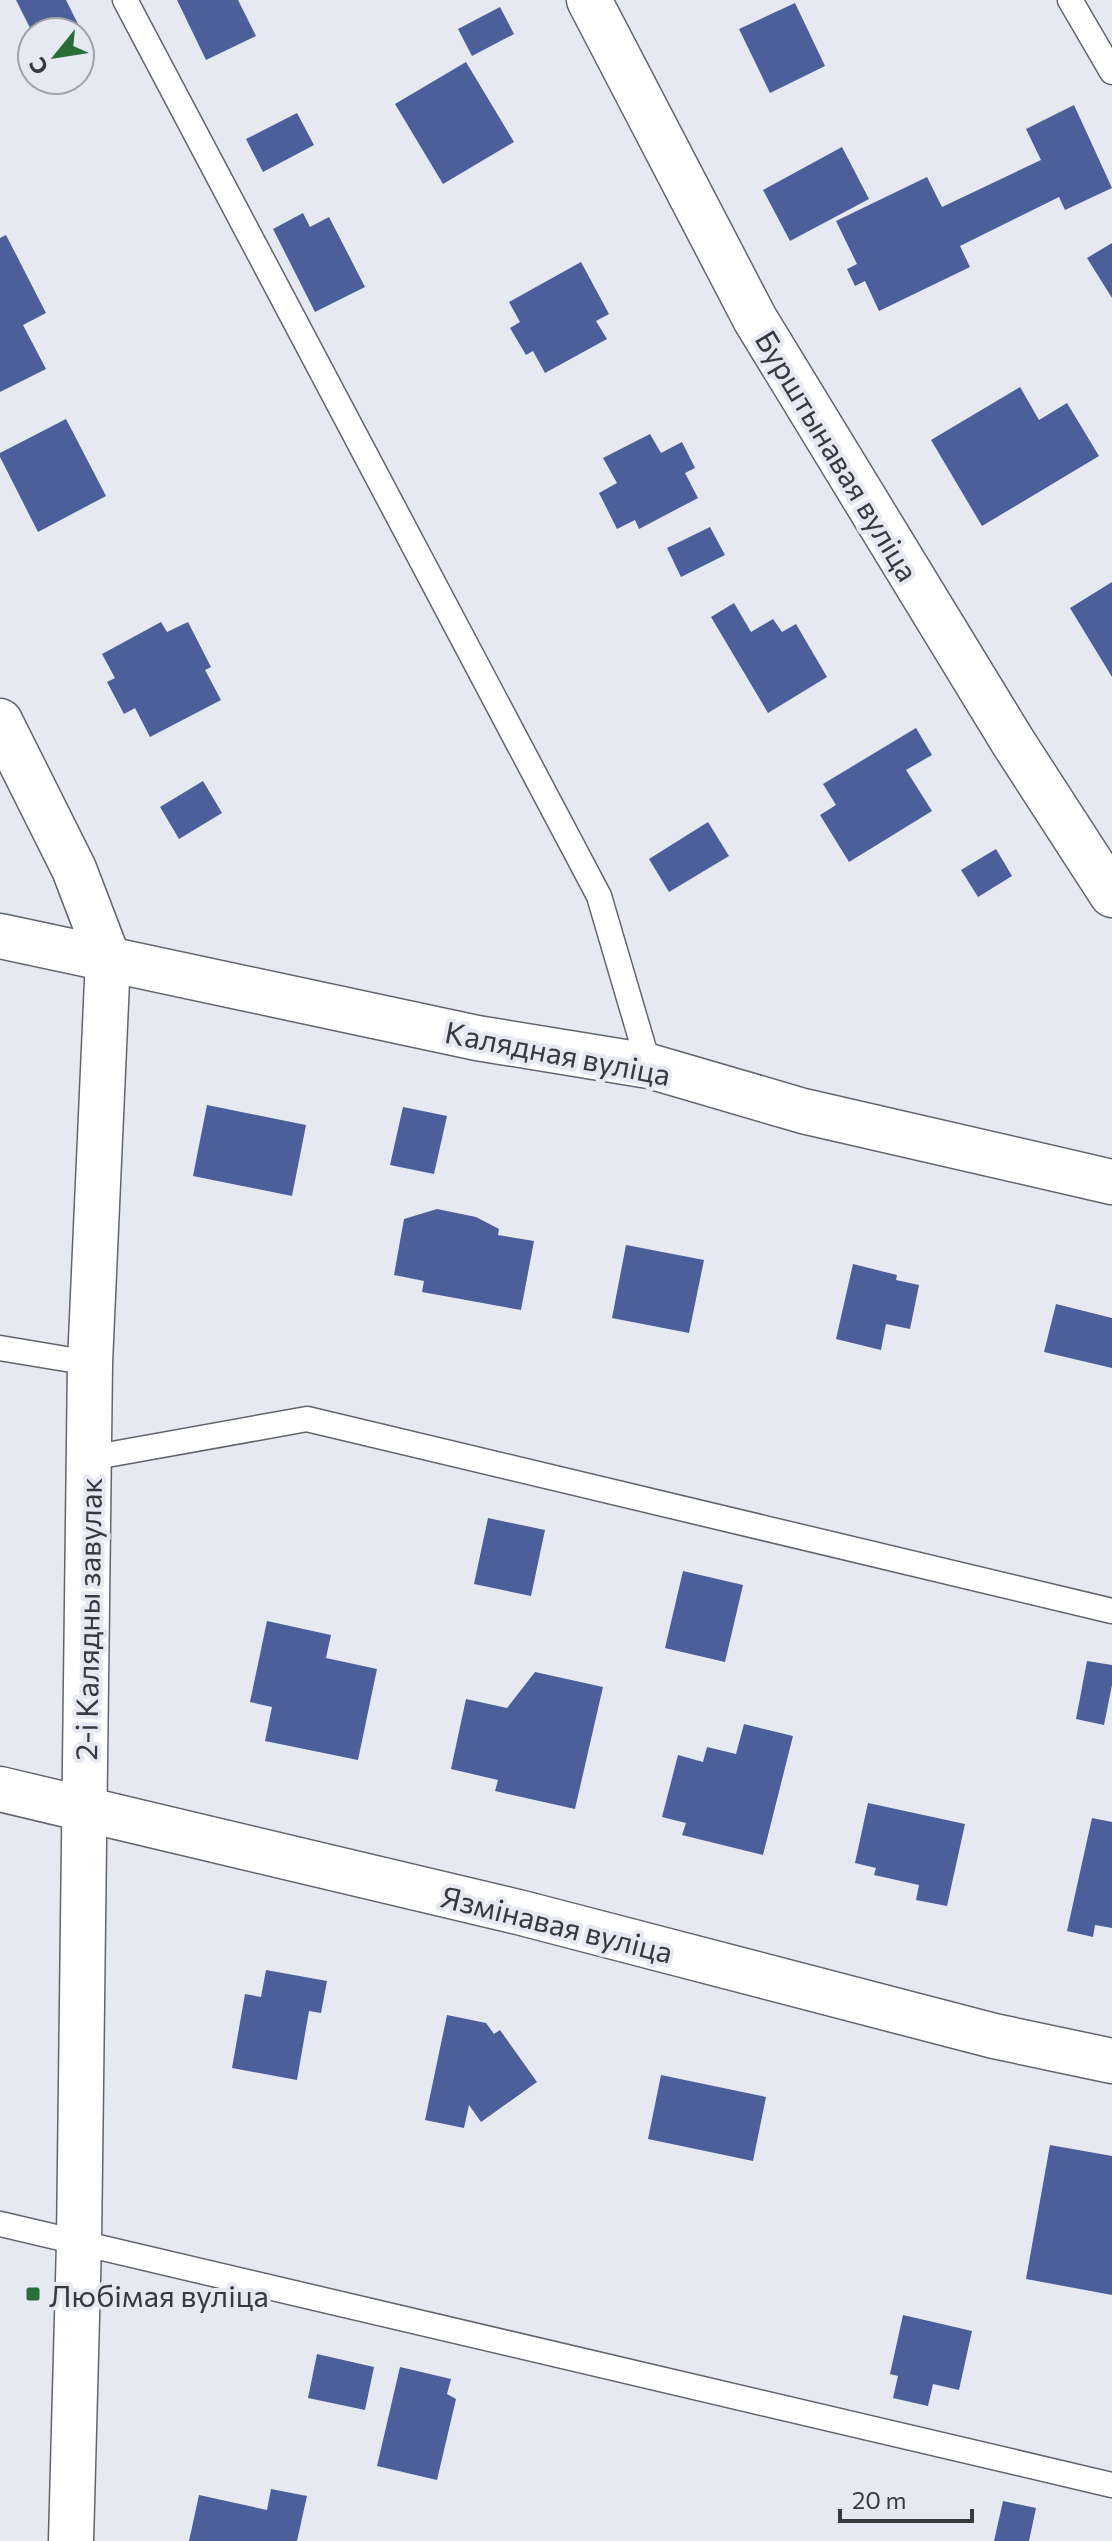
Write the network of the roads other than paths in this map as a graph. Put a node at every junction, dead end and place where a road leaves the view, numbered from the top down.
1 (125, 0) edge
2 (589, 0) edge
3 (1070, 0) edge
4 (1112, 72) edge
5 (0, 721) edge
6 (1112, 895) edge
7 (0, 936) edge
8 (108, 958) junction
9 (649, 1066) junction
10 (1112, 1182) edge
11 (0, 1348) edge
12 (90, 1363) junction
13 (90, 1458) junction
14 (1112, 1611) edge
15 (0, 1789) edge
16 (84, 1808) junction
17 (1112, 2061) edge
18 (0, 2224) edge
19 (79, 2243) junction
20 (1112, 2485) edge
21 (71, 2541) edge

1 - 9 lane
2 - 6 street, Бурштынавая вуліца
3 - 4 lane
5 - 8 street, 2-і Калядны завулак
7 - 8 street, Калядная вуліца
8 - 9 street, Калядная вуліца
8 - 12 street, 2-і Калядны завулак
9 - 10 street, Калядная вуліца
11 - 12 lane
12 - 13 street, 2-і Калядны завулак
13 - 14 lane
13 - 16 street, 2-і Калядны завулак
15 - 16 street, Язмінавая вуліца
16 - 17 street, Язмінавая вуліца
16 - 19 street, 2-і Калядны завулак
18 - 19 lane
19 - 20 lane
19 - 21 street, 2-і Калядны завулак

